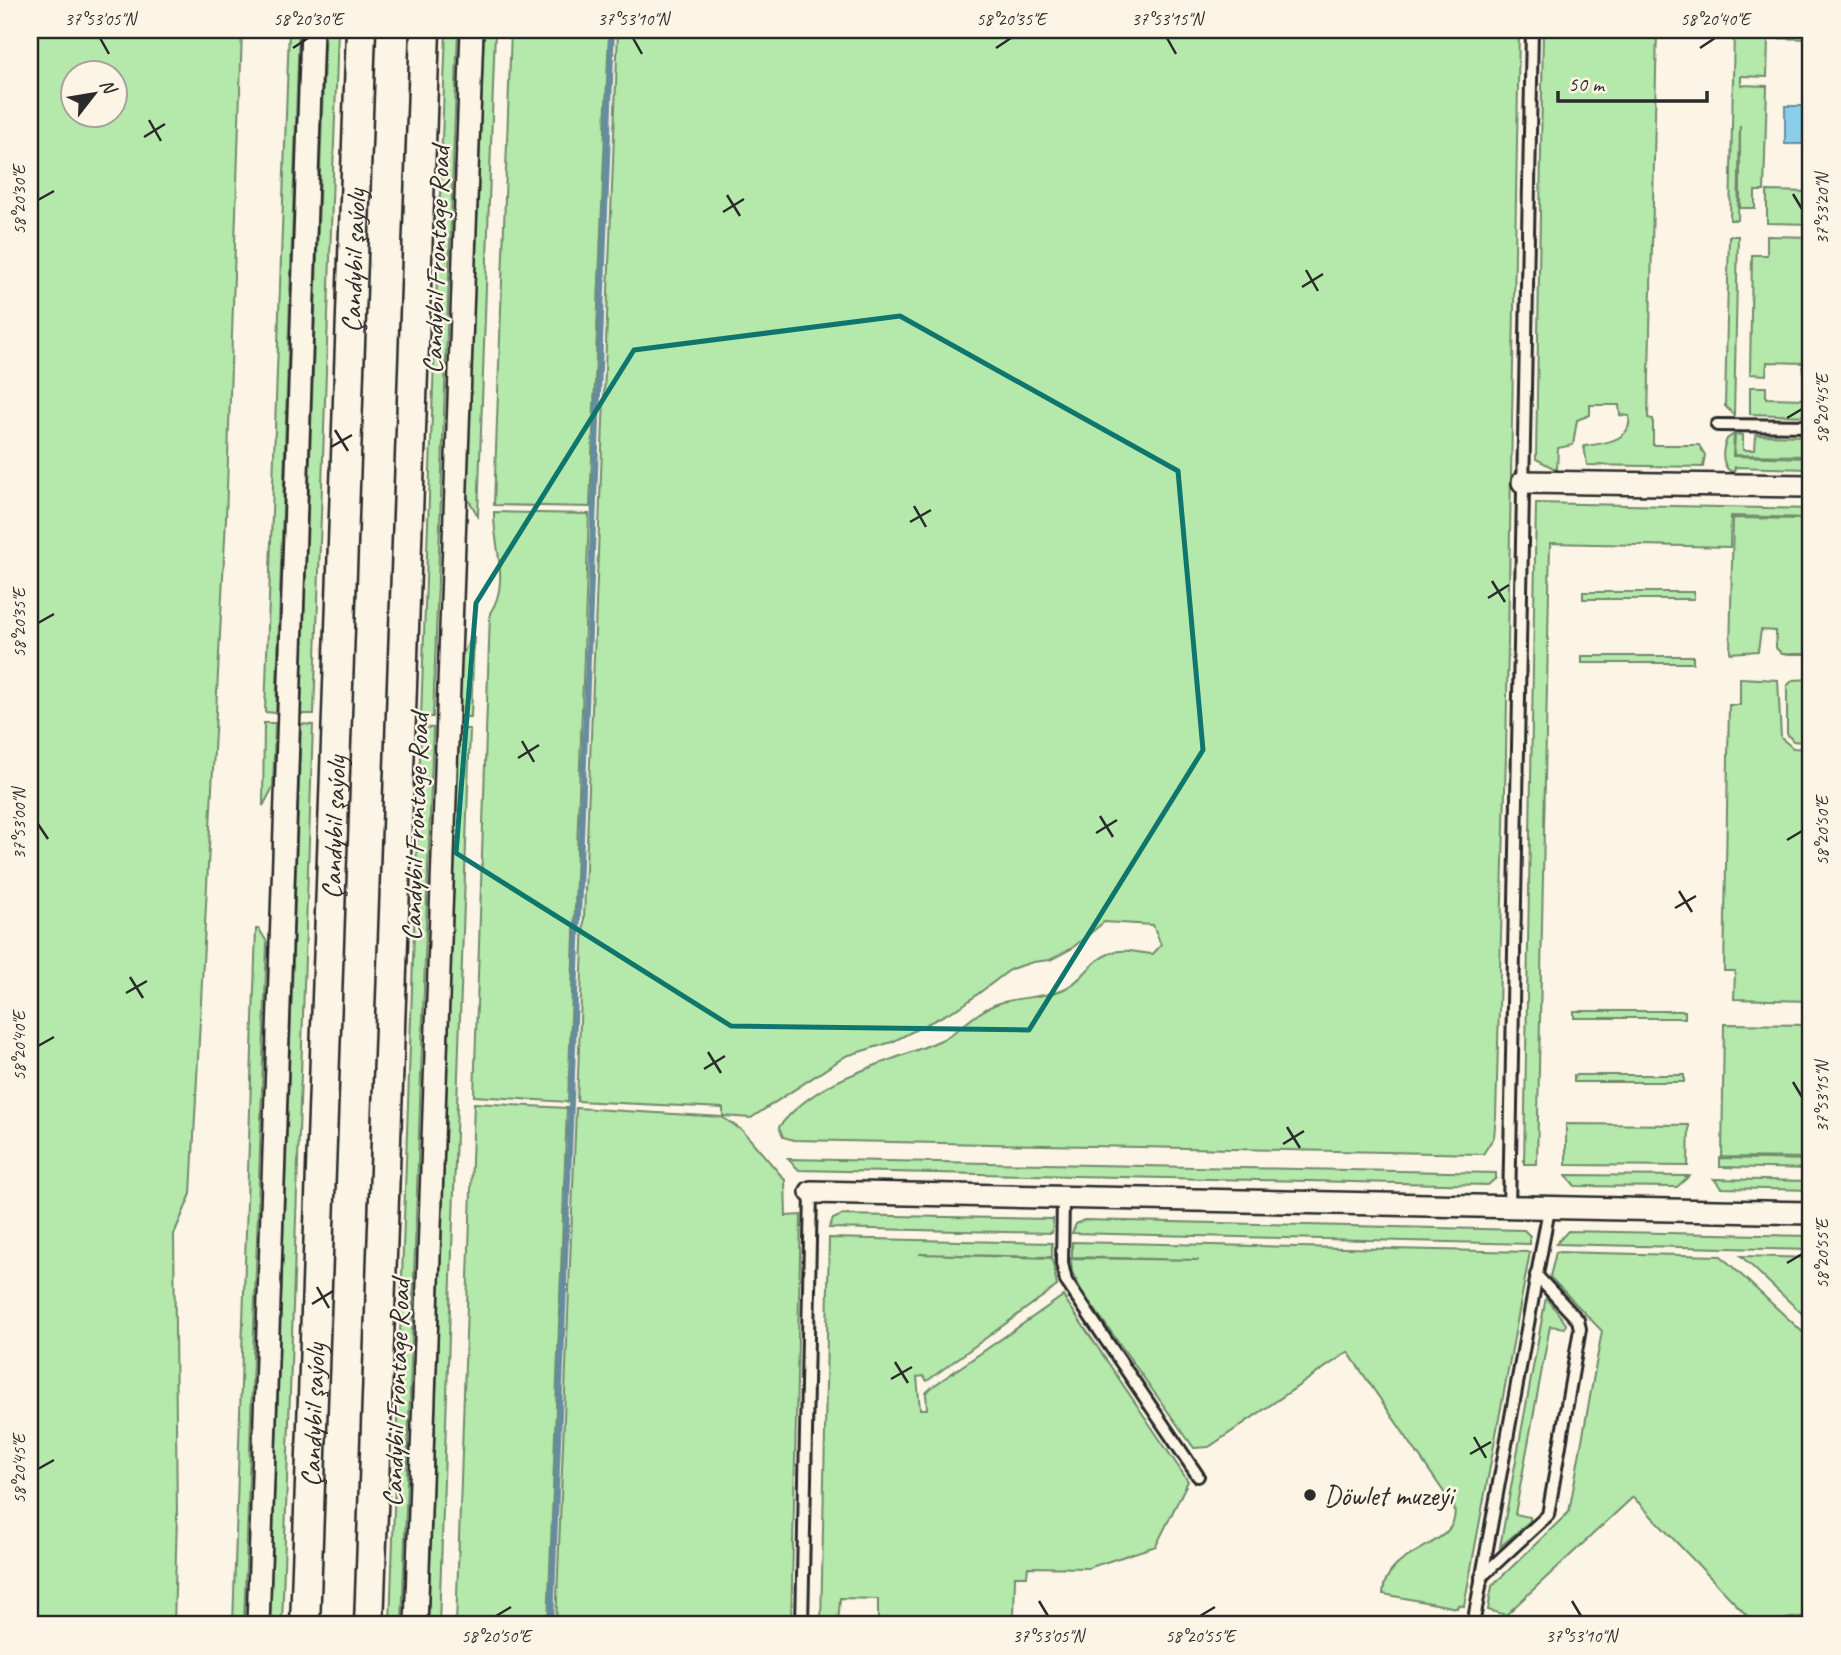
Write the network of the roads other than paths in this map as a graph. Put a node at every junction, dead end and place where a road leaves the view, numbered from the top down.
1 (312, 30) edge
2 (361, 30) edge
3 (425, 30) edge
4 (472, 30) edge
5 (1532, 30) edge
6 (1717, 425) dead end
7 (1811, 426) edge
8 (1523, 482) junction
9 (1811, 486) edge
10 (811, 1192) joint
11 (1063, 1198) junction
12 (1509, 1209) junction
13 (1549, 1209) junction
14 (1811, 1213) edge
15 (1536, 1275) junction
16 (1198, 1476) dead end
17 (1481, 1577) junction
18 (258, 1625) edge
19 (305, 1625) edge
20 (369, 1625) edge
21 (416, 1625) edge
22 (802, 1625) edge
23 (1473, 1625) edge

1 - 18 street
2 - 19 main road, Çandybil şaýoly
3 - 20 main road
4 - 21 street, Candybil Frontage Road
5 - 8 lane
6 - 7 lane
8 - 9 street
8 - 12 lane
10 - 11 street
10 - 22 lane
11 - 12 street
11 - 16 lane
12 - 13 street
13 - 14 street
13 - 15 lane
15 - 17 lane
15 - 17 lane
17 - 23 lane

